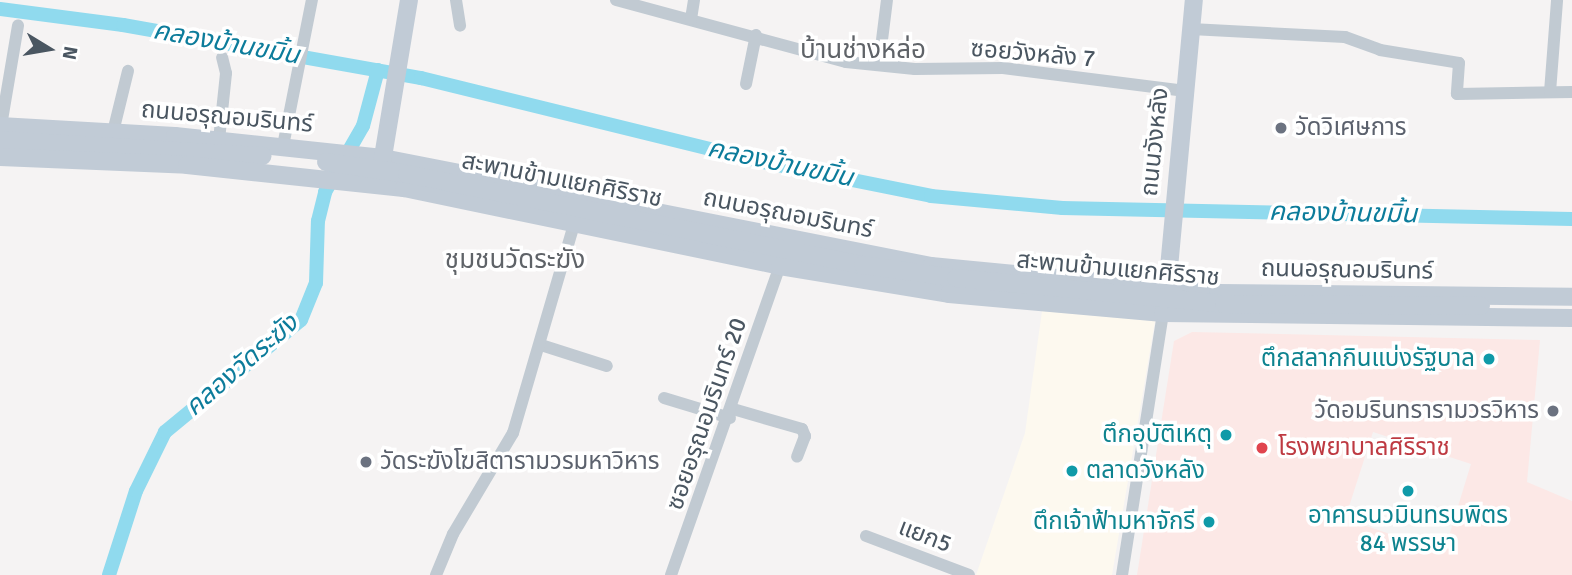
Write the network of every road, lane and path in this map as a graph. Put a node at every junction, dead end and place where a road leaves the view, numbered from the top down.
1 (312, 0) edge
2 (409, 0) edge
3 (456, 0) edge
4 (616, 0) edge
5 (694, 0) edge
6 (887, 0) edge
7 (1194, 0) edge
8 (1557, 0) edge
9 (691, 19) junction
10 (18, 25) dead end
11 (460, 26) dead end
12 (1191, 29) junction
13 (756, 35) junction
14 (222, 57) dead end
15 (879, 64) junction
16 (128, 71) dead end
17 (746, 84) dead end
18 (1184, 91) junction
19 (1550, 92) junction
20 (1572, 92) edge
21 (0, 126) edge
22 (113, 132) junction
23 (0, 140) edge
24 (219, 140) junction
25 (283, 146) junction
26 (0, 157) edge
27 (383, 158) junction
28 (378, 184) junction
29 (581, 197) junction
30 (574, 224) junction
31 (780, 266) junction
32 (1168, 289) junction
33 (1571, 307) edge
34 (1163, 313) junction
35 (541, 345) junction
36 (607, 366) dead end
37 (664, 398) dead end
38 (731, 413) junction
39 (797, 457) dead end
40 (866, 536) dead end
41 (436, 575) edge
42 (671, 575) edge
43 (969, 575) edge
44 (1122, 575) edge

1 - 25 street
2 - 27 main road
3 - 11 street
4 - 9 street, ซอยวังหลัง 7
5 - 9 street
6 - 15 street
7 - 12 main road, ถนนวังหลัง
8 - 19 street
9 - 13 street, ซอยวังหลัง 7
10 - 21 street
12 - 18 main road, ถนนวังหลัง
12 - 19 street
13 - 15 street, ซอยวังหลัง 7
13 - 17 street
14 - 24 street
15 - 18 street, ซอยวังหลัง 7
16 - 22 street
18 - 32 main road, ถนนวังหลัง
19 - 20 street
21 - 22 main road, ถนนอรุณอมรินทร์
22 - 24 main road, ถนนอรุณอมรินทร์
23 - 33 main road, สะพานข้ามแยกศิริราช, bridge
24 - 25 main road, ถนนอรุณอมรินทร์
25 - 27 main road, ถนนอรุณอมรินทร์
26 - 28 main road, ถนนอรุณอมรินทร์
27 - 28 main road
27 - 29 main road, ถนนอรุณอมรินทร์
28 - 30 main road, ถนนอรุณอมรินทร์
29 - 30 main road
29 - 32 main road, ถนนอรุณอมรินทร์
30 - 31 main road, ถนนอรุณอมรินทร์
30 - 35 street
31 - 34 main road, ถนนอรุณอมรินทร์
31 - 38 street, ซอยอรุณอมรินทร์ 20
32 - 33 main road, ถนนอรุณอมรินทร์
32 - 34 main road, ถนนวังหลัง
33 - 34 main road, ถนนอรุณอมรินทร์
34 - 44 street
35 - 36 street
35 - 41 street
37 - 38 street
38 - 39 street
38 - 42 street, ซอยอรุณอมรินทร์ 20
40 - 43 street, แยก5

